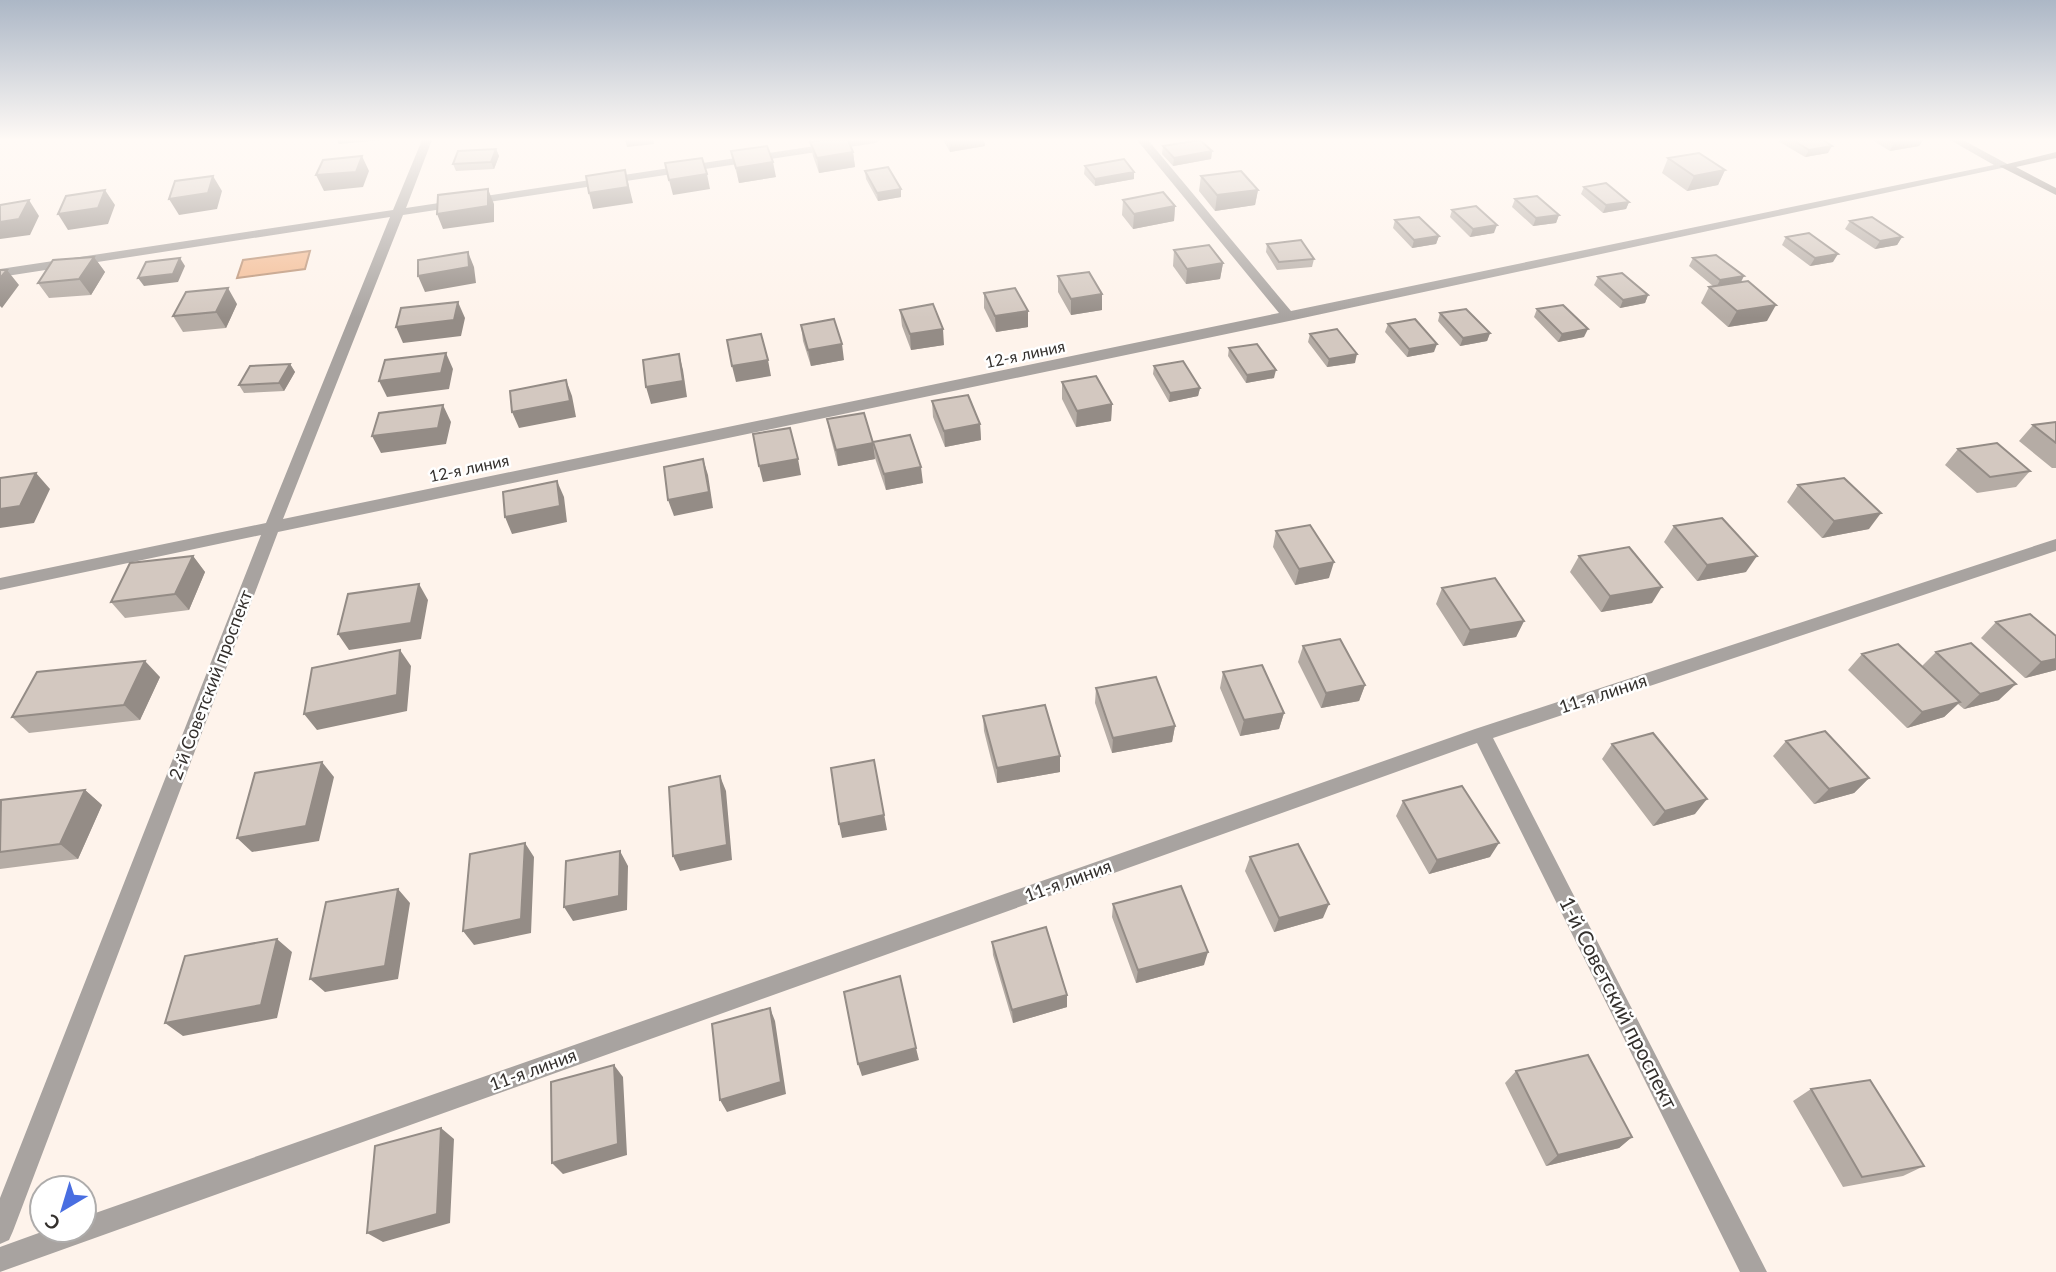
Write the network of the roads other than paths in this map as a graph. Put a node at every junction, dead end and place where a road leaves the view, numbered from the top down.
1 (404, 199) edge
2 (493, 199) edge
3 (1191, 199) edge
4 (1847, 199) edge
5 (398, 214) junction
6 (0, 273) edge
7 (1289, 317) junction
8 (272, 527) junction
9 (2056, 545) edge
10 (0, 584) edge
11 (1482, 734) junction
12 (98, 1225) edge
13 (0, 1231) edge
14 (45, 1244) edge
15 (0, 1260) edge
16 (1754, 1272) edge

1 - 5 street, 2-й Советский проспект
2 - 5 street
3 - 7 street
4 - 7 street, 12-я линия
5 - 6 street
5 - 8 street, 2-й Советский проспект
7 - 8 street, 12-я линия
8 - 10 street, 12-я линия
8 - 13 street, 2-й Советский проспект
9 - 11 street, 11-я линия
11 - 12 street, 11-я линия
11 - 16 street, 1-й Советский проспект
14 - 15 street, 11-я линия

